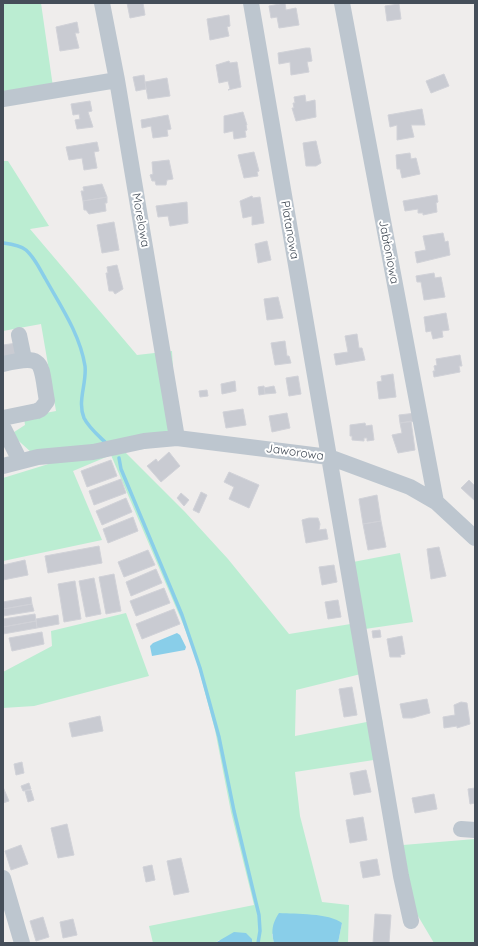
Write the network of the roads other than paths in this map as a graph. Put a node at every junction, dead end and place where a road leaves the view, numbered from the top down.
1 (102, 3) edge
2 (251, 3) edge
3 (342, 3) edge
4 (117, 80) junction
5 (3, 99) edge
6 (19, 335) dead end
7 (24, 359) junction
8 (3, 364) edge
9 (3, 418) edge
10 (3, 427) edge
11 (177, 438) junction
12 (329, 457) junction
13 (20, 461) junction
14 (3, 466) edge
15 (436, 502) junction
16 (475, 538) edge
17 (3, 878) edge
18 (411, 921) dead end
19 (22, 943) edge

1 - 4 street, Morelowa
2 - 12 street, Platanowa
3 - 15 street, Jabłoniowa
4 - 5 street
4 - 11 street, Morelowa
6 - 7 street
7 - 8 street
7 - 9 street
10 - 13 street
11 - 12 street, Jaworowa
11 - 13 street, Jaworowa
12 - 15 street, Jaworowa
12 - 18 street, Platanowa
13 - 14 street, Jaworowa
15 - 16 street, Jaworowa
17 - 19 street

